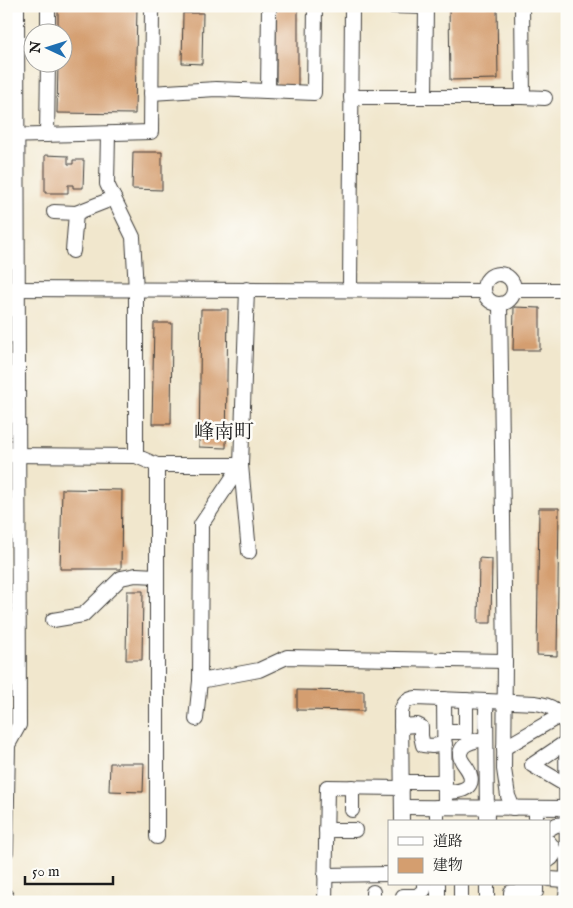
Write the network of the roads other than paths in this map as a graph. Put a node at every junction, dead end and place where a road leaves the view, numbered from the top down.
1 (17, 6) edge
2 (48, 6) edge
3 (152, 6) edge
4 (269, 6) edge
5 (315, 6) edge
6 (352, 6) edge
7 (391, 6) edge
8 (522, 6) edge
9 (6, 7) edge
10 (426, 7) edge
11 (48, 22) edge
12 (48, 72) edge
13 (268, 91) junction
14 (151, 93) junction
15 (351, 97) junction
16 (425, 97) junction
17 (522, 98) junction
18 (546, 98) dead end
19 (108, 134) junction
20 (47, 135) junction
21 (12, 136) edge
22 (114, 198) junction
23 (54, 212) dead end
24 (76, 214) junction
25 (73, 251) dead end
26 (12, 289) edge
27 (247, 289) junction
28 (136, 290) junction
29 (350, 290) junction
30 (514, 290) junction
31 (567, 290) edge
32 (484, 291) junction
33 (500, 304) junction
34 (12, 455) edge
35 (136, 456) junction
36 (157, 464) junction
37 (241, 465) junction
38 (249, 552) dead end
39 (157, 576) junction
40 (52, 620) dead end
41 (504, 661) junction
42 (200, 681) junction
43 (444, 699) junction
44 (466, 700) junction
45 (486, 701) junction
46 (505, 702) junction
47 (561, 715) junction
48 (196, 719) dead end
49 (401, 726) junction
50 (445, 738) junction
51 (486, 739) junction
52 (566, 742) edge
53 (504, 748) junction
54 (402, 785) junction
55 (566, 785) edge
56 (352, 787) junction
57 (445, 787) junction
58 (402, 807) junction
59 (441, 807) junction
60 (513, 808) junction
61 (566, 808) edge
62 (352, 810) dead end
63 (487, 815) edge
64 (536, 815) edge
65 (402, 820) edge
66 (438, 820) edge
67 (566, 824) edge
68 (550, 828) edge
69 (326, 830) junction
70 (355, 830) dead end
71 (157, 837) dead end
72 (550, 843) edge
73 (6, 852) edge
74 (550, 859) edge
75 (388, 874) edge
76 (325, 875) junction
77 (550, 879) edge
78 (567, 881) edge
79 (424, 886) edge
80 (438, 886) edge
81 (462, 886) edge
82 (487, 886) edge
83 (536, 886) edge
84 (567, 886) edge
85 (403, 894) edge
86 (6, 896) edge
87 (8, 902) edge
88 (325, 902) edge
89 (438, 902) edge
90 (462, 902) edge
91 (487, 902) edge
92 (511, 902) edge
93 (563, 902) edge

1 - 9 lane
1 - 21 lane
2 - 11 lane
3 - 14 lane
4 - 13 lane
5 - 13 lane
6 - 15 lane
7 - 10 lane
8 - 17 lane
10 - 16 lane
12 - 20 lane
13 - 14 lane
14 - 19 lane
15 - 16 lane
15 - 29 lane
16 - 17 lane
17 - 18 lane
19 - 20 lane
19 - 22 lane
20 - 21 lane
21 - 26 lane
22 - 24 lane
22 - 28 lane
23 - 24 lane
24 - 25 lane
26 - 28 lane
26 - 34 lane
27 - 28 lane
27 - 29 lane
27 - 37 lane
28 - 35 lane
29 - 32 lane
30 - 31 lane
30 - 32 lane
30 - 33 lane
32 - 33 lane
33 - 41 lane
34 - 35 lane
34 - 73 lane
35 - 36 lane
36 - 37 lane
36 - 39 lane
37 - 38 lane
37 - 42 lane
39 - 40 lane
39 - 71 lane
41 - 42 lane
41 - 46 lane
42 - 48 lane
43 - 44 lane
43 - 49 lane
43 - 50 lane
44 - 45 lane
44 - 50 lane
45 - 46 lane
45 - 51 lane
46 - 47 lane
46 - 53 lane
47 - 52 lane
47 - 53 lane
49 - 50 lane
49 - 54 lane
50 - 57 lane
51 - 57 lane
51 - 63 lane
52 - 55 lane
52 - 55 lane
53 - 60 lane
54 - 56 lane
54 - 57 lane
54 - 58 lane
55 - 61 lane
56 - 62 lane
56 - 69 lane
57 - 59 lane
58 - 59 lane
58 - 65 lane
59 - 63 lane
59 - 66 lane
60 - 63 lane
60 - 64 lane
61 - 64 lane
61 - 67 lane
67 - 68 lane
67 - 78 lane
69 - 70 lane
69 - 76 lane
72 - 74 lane
75 - 76 lane
76 - 88 lane
77 - 78 lane
79 - 85 lane
80 - 89 lane
81 - 90 lane
82 - 91 lane
83 - 92 lane
84 - 93 lane
86 - 87 lane

